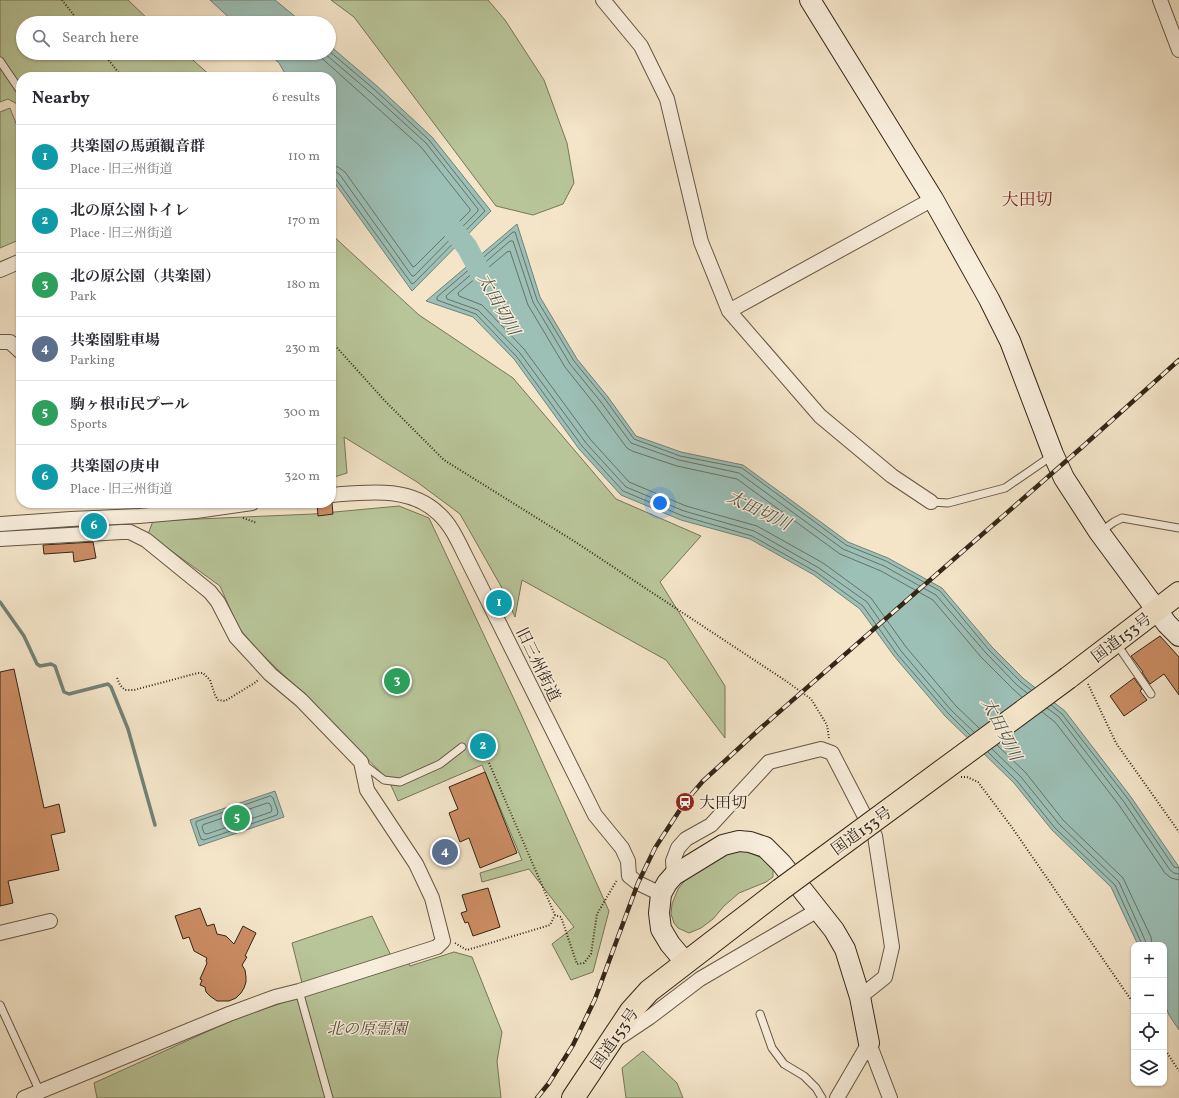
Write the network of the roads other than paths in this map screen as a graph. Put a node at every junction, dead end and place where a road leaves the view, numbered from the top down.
1 (603, 0) edge
2 (810, 0) edge
3 (1160, 0) edge
4 (1179, 50) edge
5 (0, 61) edge
6 (16, 85) edge
7 (933, 199) junction
8 (16, 263) edge
9 (0, 270) edge
10 (729, 311) junction
11 (0, 342) edge
12 (16, 347) edge
13 (1053, 454) junction
14 (336, 495) edge
15 (931, 502) joint
16 (207, 508) edge
17 (0, 524) edge
18 (72, 527) junction
19 (1179, 528) edge
20 (1099, 532) junction
21 (0, 539) edge
22 (1179, 593) edge
23 (1157, 610) junction
24 (1179, 636) edge
25 (1115, 641) junction
26 (1151, 694) dead end
27 (462, 747) dead end
28 (361, 762) junction
29 (674, 876) junction
30 (660, 894) junction
31 (818, 910) junction
32 (50, 921) dead end
33 (0, 933) edge
34 (686, 963) junction
35 (299, 991) junction
36 (860, 997) junction
37 (0, 1005) edge
38 (760, 1014) dead end
39 (609, 1042) junction
40 (869, 1043) junction
41 (40, 1092) junction
42 (24, 1098) edge
43 (329, 1098) edge
44 (574, 1098) edge
45 (822, 1098) edge
46 (837, 1098) edge
47 (890, 1098) edge

1 - 10 street
2 - 7 street
3 - 4 street
5 - 6 lane
7 - 10 street
7 - 13 street
8 - 9 street
10 - 15 street
11 - 12 street
13 - 15 lane
13 - 20 street
14 - 30 street, 旧三州街道
16 - 18 street
17 - 18 street
18 - 21 street
18 - 28 street
19 - 20 lane
20 - 23 street
22 - 23 highway, 国道153号
23 - 24 street
23 - 25 highway, 国道153号
25 - 26 lane
25 - 34 highway, 国道153号, bridge
27 - 28 lane
28 - 35 street
29 - 30 street
29 - 31 street
29 - 36 street
30 - 34 street
31 - 36 street
31 - 39 street
32 - 33 street
34 - 39 highway, 国道153号
35 - 41 street
35 - 43 lane
36 - 40 street
37 - 41 lane
38 - 45 lane
39 - 44 highway, 国道153号
40 - 46 street
40 - 47 street
41 - 42 street

